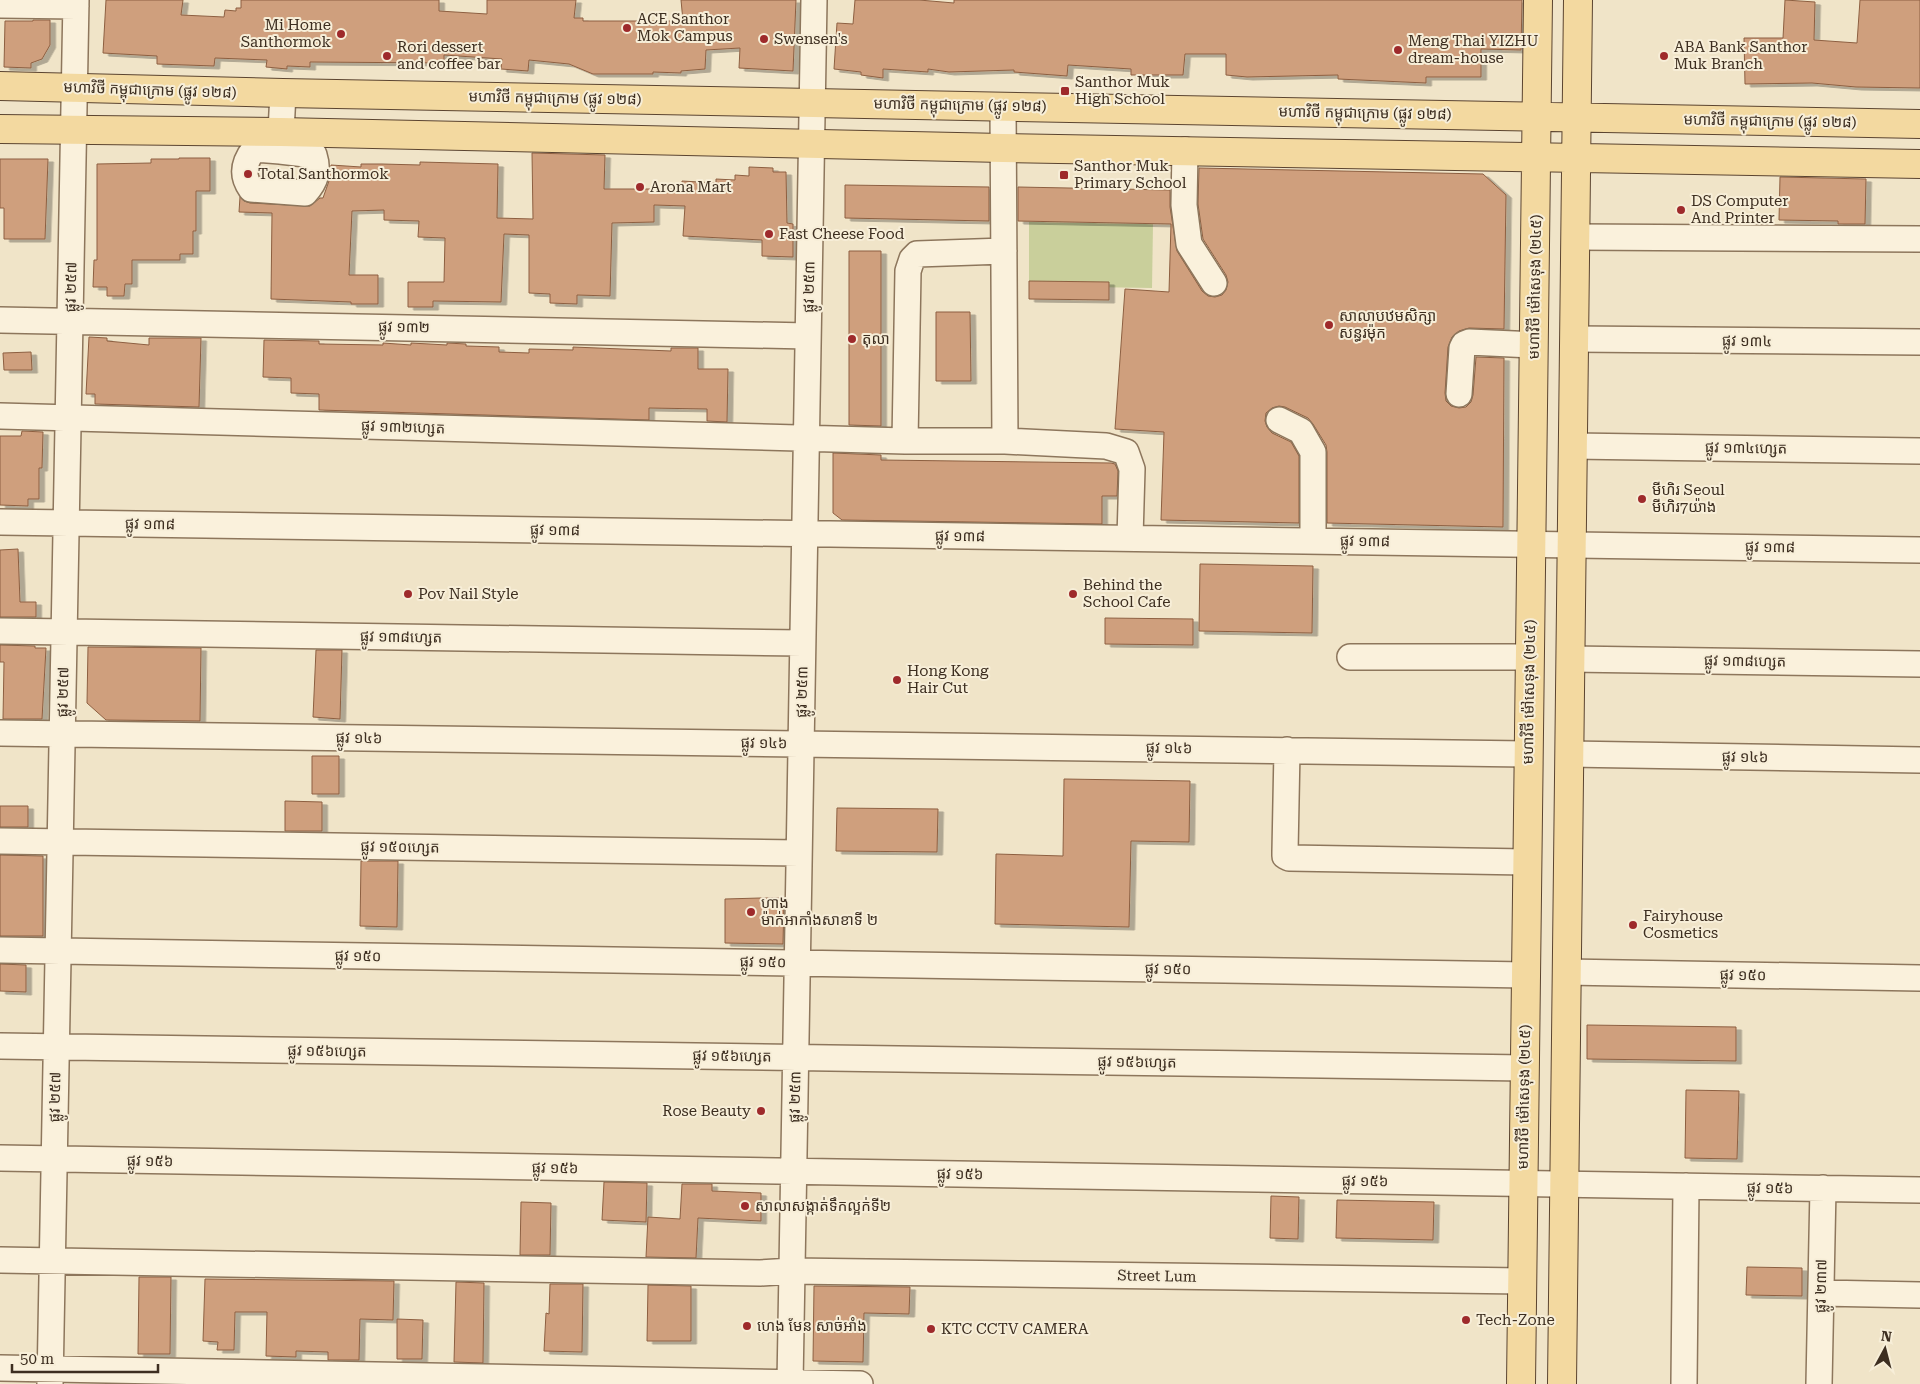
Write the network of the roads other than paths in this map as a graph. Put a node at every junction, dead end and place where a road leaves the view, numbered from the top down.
1 (814, 0) edge
2 (1538, 0) edge
3 (1578, 0) edge
4 (76, 3) edge
5 (0, 5) edge
6 (0, 86) edge
7 (74, 87) junction
8 (283, 93) junction
9 (812, 102) junction
10 (1003, 107) junction
11 (1537, 116) junction
12 (1577, 117) junction
13 (1920, 124) edge
14 (0, 129) edge
15 (74, 130) junction
16 (280, 141) junction
17 (811, 144) junction
18 (1003, 148) junction
19 (1185, 150) junction
20 (1536, 156) junction
21 (1577, 158) junction
22 (1920, 164) edge
23 (1576, 236) junction
24 (1920, 238) edge
25 (1004, 252) junction
26 (1214, 283) dead end
27 (0, 320) edge
28 (70, 320) junction
29 (808, 336) junction
30 (1574, 339) junction
31 (1920, 342) edge
32 (1534, 345) junction
33 (1459, 394) dead end
34 (0, 416) edge
35 (68, 417) junction
36 (1279, 420) dead end
37 (806, 438) junction
38 (905, 441) junction
39 (1005, 441) junction
40 (1573, 446) junction
41 (1920, 451) edge
42 (0, 522) edge
43 (66, 523) junction
44 (805, 533) junction
45 (1130, 538) junction
46 (1313, 541) junction
47 (1531, 544) junction
48 (1572, 544) junction
49 (1920, 550) edge
50 (0, 631) edge
51 (64, 632) junction
52 (802, 642) junction
53 (1350, 657) dead end
54 (1530, 657) junction
55 (1570, 659) junction
56 (1920, 664) edge
57 (0, 733) edge
58 (62, 734) junction
59 (801, 744) junction
60 (1287, 750) junction
61 (1529, 754) junction
62 (1569, 754) junction
63 (1920, 760) edge
64 (0, 841) edge
65 (60, 842) junction
66 (799, 853) junction
67 (1528, 862) junction
68 (0, 950) edge
69 (58, 951) junction
70 (797, 963) junction
71 (1566, 972) junction
72 (1527, 975) junction
73 (1920, 978) edge
74 (0, 1046) edge
75 (56, 1047) junction
76 (796, 1057) junction
77 (1525, 1068) junction
78 (0, 1158) edge
79 (54, 1160) junction
80 (793, 1171) junction
81 (1523, 1183) junction
82 (1564, 1184) junction
83 (1686, 1186) junction
84 (1823, 1188) junction
85 (1920, 1190) edge
86 (0, 1260) edge
87 (52, 1261) junction
88 (792, 1271) junction
89 (1522, 1281) junction
90 (1821, 1293) junction
91 (1920, 1295) edge
92 (0, 1368) edge
93 (50, 1376) edge
94 (790, 1383) edge
95 (860, 1384) edge
96 (1521, 1384) edge
97 (1562, 1384) edge
98 (1684, 1384) edge
99 (1820, 1384) edge

1 - 9 street, ផ្លូវ ២៥៣
2 - 11 main road, មហាវិថី ម៉ៅសេទុង (២៤៥)
3 - 12 main road
4 - 5 street
4 - 7 street, ផ្លូវ ២៥៧
6 - 7 main road, មហាវិថី កម្ពុជាក្រោម (ផ្លូវ ១២៨)
7 - 8 main road, មហាវិថី កម្ពុជាក្រោម (ផ្លូវ ១២៨)
7 - 15 street, ផ្លូវ ២៥៧
8 - 9 main road, មហាវិថី កម្ពុជាក្រោម (ផ្លូវ ១២៨)
8 - 16 street
9 - 10 main road, មហាវិថី កម្ពុជាក្រោម (ផ្លូវ ១២៨)
9 - 17 street, ផ្លូវ ២៥៣
10 - 11 main road, មហាវិថី កម្ពុជាក្រោម (ផ្លូវ ១២៨)
10 - 18 street
11 - 12 main road, មហាវិថី កម្ពុជាក្រោម (ផ្លូវ ១២៨)
11 - 20 main road, មហាវិថី ម៉ៅសេទុង (២៤៥)
12 - 13 main road, មហាវិថី កម្ពុជាក្រោម (ផ្លូវ ១២៨)
12 - 21 main road
14 - 15 main road
15 - 16 main road
15 - 28 street, ផ្លូវ ២៥៧
16 - 17 main road
17 - 18 main road
17 - 29 street, ផ្លូវ ២៥៣
18 - 19 main road
18 - 25 street
19 - 20 main road
19 - 26 street
20 - 21 main road
20 - 32 main road, មហាវិថី ម៉ៅសេទុង (២៤៥)
21 - 22 main road
21 - 23 main road
23 - 24 street
23 - 30 main road
25 - 38 street
25 - 39 street
27 - 28 street, ផ្លូវ ១៣២
28 - 29 street, ផ្លូវ ១៣២
28 - 35 street, ផ្លូវ ២៥៧
29 - 37 street, ផ្លូវ ២៥៣
30 - 31 street, ផ្លូវ ១៣៤
30 - 40 main road
32 - 33 street
32 - 47 main road, មហាវិថី ម៉ៅសេទុង (២៤៥)
34 - 35 street, ផ្លូវ ១៣២ហ្សេត
35 - 37 street, ផ្លូវ ១៣២ហ្សេត
35 - 43 street, ផ្លូវ ២៥៧
36 - 46 street
37 - 38 street, ផ្លូវ ១៣២ហ្សេត
37 - 44 street, ផ្លូវ ២៥៣
38 - 39 street, ផ្លូវ ១៣២ហ្សេត
39 - 45 street, ផ្លូវ ១៣២ហ្សេត
40 - 41 street, ផ្លូវ ១៣៤ហ្សេត
40 - 48 main road
42 - 43 street, ផ្លូវ ១៣៨
43 - 44 street, ផ្លូវ ១៣៨
43 - 51 street, ផ្លូវ ២៥៧
44 - 45 street, ផ្លូវ ១៣៨
44 - 52 street, ផ្លូវ ២៥៣
45 - 46 street, ផ្លូវ ១៣៨
46 - 47 street, ផ្លូវ ១៣៨
47 - 48 street, ផ្លូវ ១៣៨
47 - 54 main road, មហាវិថី ម៉ៅសេទុង (២៤៥)
48 - 49 street, ផ្លូវ ១៣៨
48 - 55 main road
50 - 51 street, ផ្លូវ ១៣៨ហ្សេត
51 - 52 street, ផ្លូវ ១៣៨ហ្សេត
51 - 58 street, ផ្លូវ ២៥៧
52 - 59 street, ផ្លូវ ២៥៣
53 - 54 street
54 - 61 main road, មហាវិថី ម៉ៅសេទុង (២៤៥)
55 - 56 street, ផ្លូវ ១៣៨ហ្សេត
55 - 62 main road
57 - 58 street, ផ្លូវ ១៤៦
58 - 59 street, ផ្លូវ ១៤៦
58 - 65 street, ផ្លូវ ២៥៧
59 - 60 street, ផ្លូវ ១៤៦
59 - 66 street, ផ្លូវ ២៥៣
60 - 61 street, ផ្លូវ ១៤៦
60 - 67 street
61 - 67 main road, មហាវិថី ម៉ៅសេទុង (២៤៥)
62 - 63 street, ផ្លូវ ១៤៦
62 - 71 main road
64 - 65 street, ផ្លូវ ១៥០ហ្សេត
65 - 66 street, ផ្លូវ ១៥០ហ្សេត
65 - 69 street, ផ្លូវ ២៥៧
66 - 70 street, ផ្លូវ ២៥៣
67 - 72 main road, មហាវិថី ម៉ៅសេទុង (២៤៥)
68 - 69 street, ផ្លូវ ១៥០
69 - 70 street, ផ្លូវ ១៥០
69 - 75 street, ផ្លូវ ២៥៧
70 - 72 street, ផ្លូវ ១៥០
70 - 76 street, ផ្លូវ ២៥៣
71 - 73 street, ផ្លូវ ១៥០
71 - 82 main road
72 - 77 main road, មហាវិថី ម៉ៅសេទុង (២៤៥)
74 - 75 street, ផ្លូវ ១៥៦ហ្សេត
75 - 76 street, ផ្លូវ ១៥៦ហ្សេត
75 - 79 street, ផ្លូវ ២៥៧
76 - 77 street, ផ្លូវ ១៥៦ហ្សេត
76 - 80 street, ផ្លូវ ២៥៣
77 - 81 main road, មហាវិថី ម៉ៅសេទុង (២៤៥)
78 - 79 street, ផ្លូវ ១៥៦
79 - 80 street, ផ្លូវ ១៥៦
79 - 87 street, ផ្លូវ ២៥៧
80 - 81 street, ផ្លូវ ១៥៦
80 - 88 street, ផ្លូវ ២៥៣
81 - 82 street, ផ្លូវ ១៥៦
81 - 89 main road, មហាវិថី ម៉ៅសេទុង (២៤៥)
82 - 83 street, ផ្លូវ ១៥៦
82 - 97 main road
83 - 84 street, ផ្លូវ ១៥៦
83 - 98 street
84 - 85 street, ផ្លូវ ១៥៦
84 - 90 street, ផ្លូវ ២៣៧
86 - 87 street
87 - 88 street
87 - 93 street, ផ្លូវ ២៥៧
88 - 89 street, Street Lum
88 - 94 street, ផ្លូវ ២៥៣
89 - 96 main road, មហាវិថី ម៉ៅសេទុង (២៤៥)
90 - 91 street
90 - 99 street, ផ្លូវ ២៣៧
92 - 93 street
93 - 94 street
94 - 95 street

